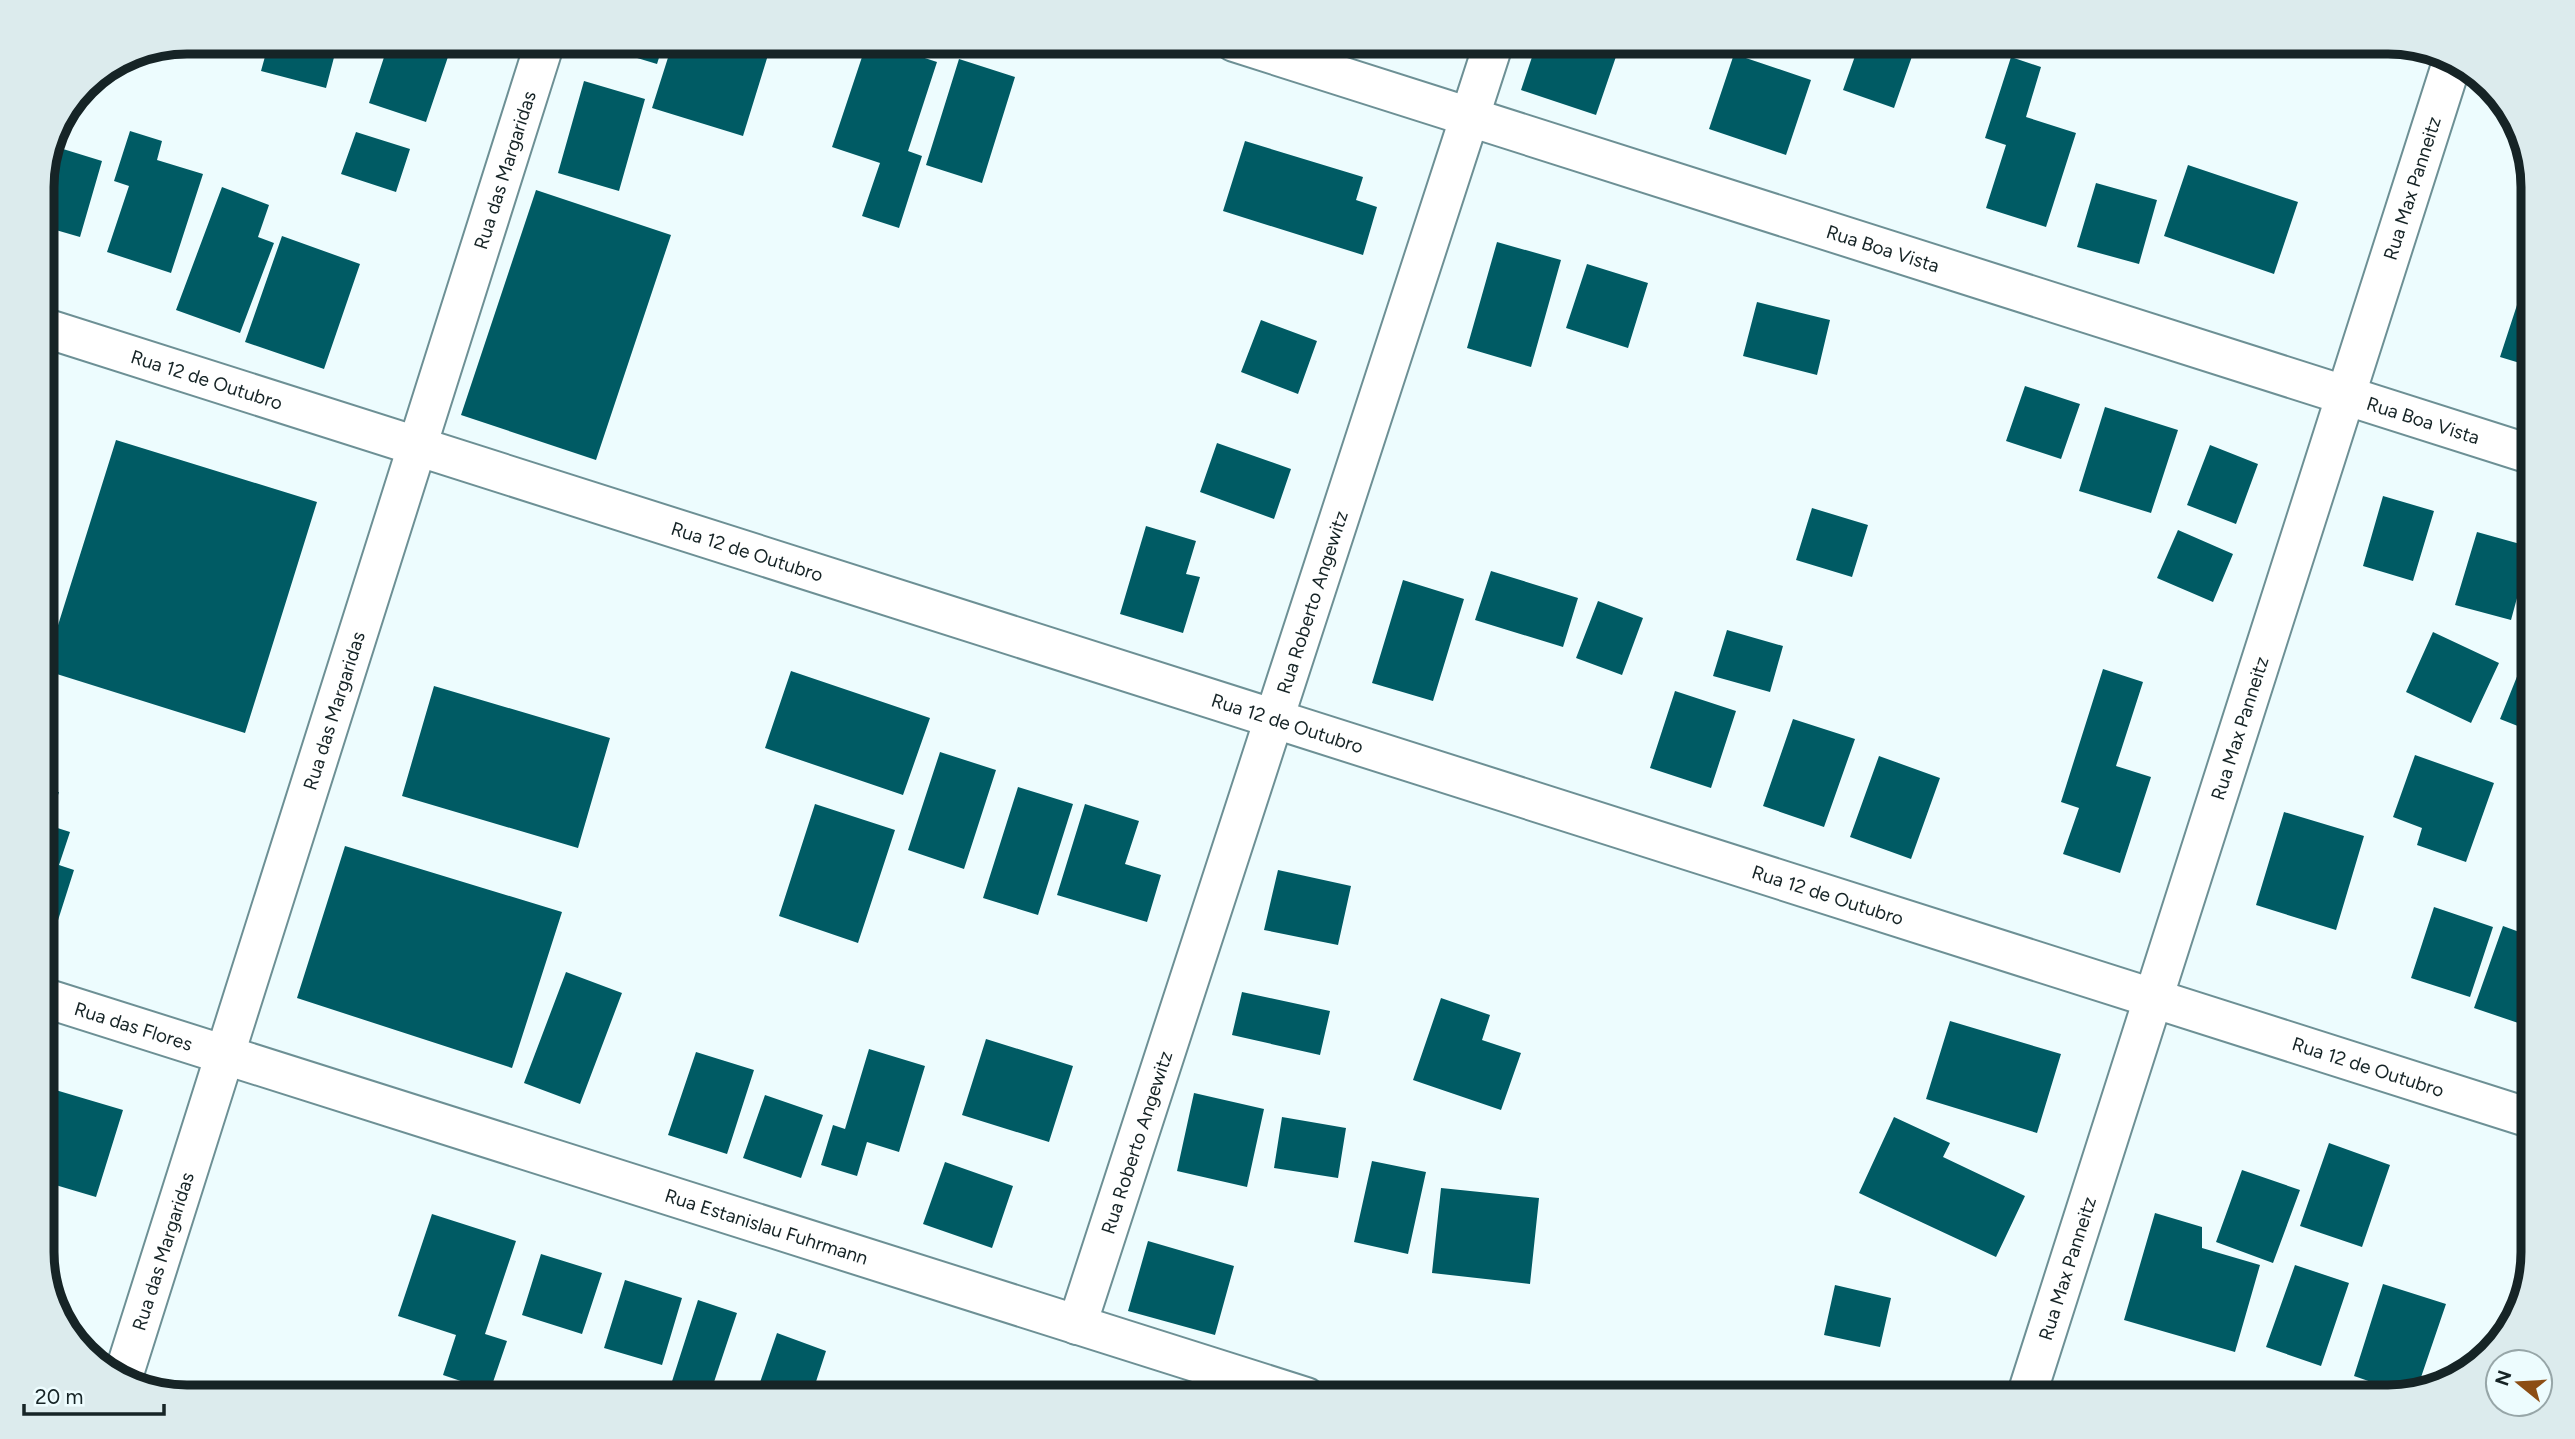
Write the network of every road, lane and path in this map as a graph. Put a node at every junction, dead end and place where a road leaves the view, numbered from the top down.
1 (541, 54) edge
2 (1272, 54) edge
3 (1490, 54) edge
4 (2450, 70) edge
5 (1470, 117) junction
6 (55, 331) edge
7 (2346, 396) junction
8 (417, 446) junction
9 (2520, 451) edge
10 (1274, 718) junction
11 (2153, 998) junction
12 (55, 1001) edge
13 (225, 1056) junction
14 (2521, 1115) edge
15 (1077, 1325) junction
16 (125, 1369) edge
17 (1268, 1385) edge
18 (2030, 1385) edge

1 - 8 street, Rua das Margaridas
2 - 5 street, Rua Boa Vista
3 - 5 street, Rua Roberto Angewitz
4 - 7 street, Rua Max Panneitz
5 - 7 street, Rua Boa Vista
5 - 10 street, Rua Roberto Angewitz
6 - 8 street, Rua 12 de Outubro
7 - 9 street, Rua Boa Vista
7 - 11 street, Rua Max Panneitz
8 - 10 street, Rua 12 de Outubro
8 - 13 street, Rua das Margaridas
10 - 11 street, Rua 12 de Outubro
10 - 15 street, Rua Roberto Angewitz
11 - 14 street, Rua 12 de Outubro
11 - 18 street, Rua Max Panneitz
12 - 13 street, Rua das Flores
13 - 15 street, Rua Estanislau Fuhrmann
13 - 16 street, Rua das Margaridas
15 - 17 street, Rua Estanislau Fuhrmann

